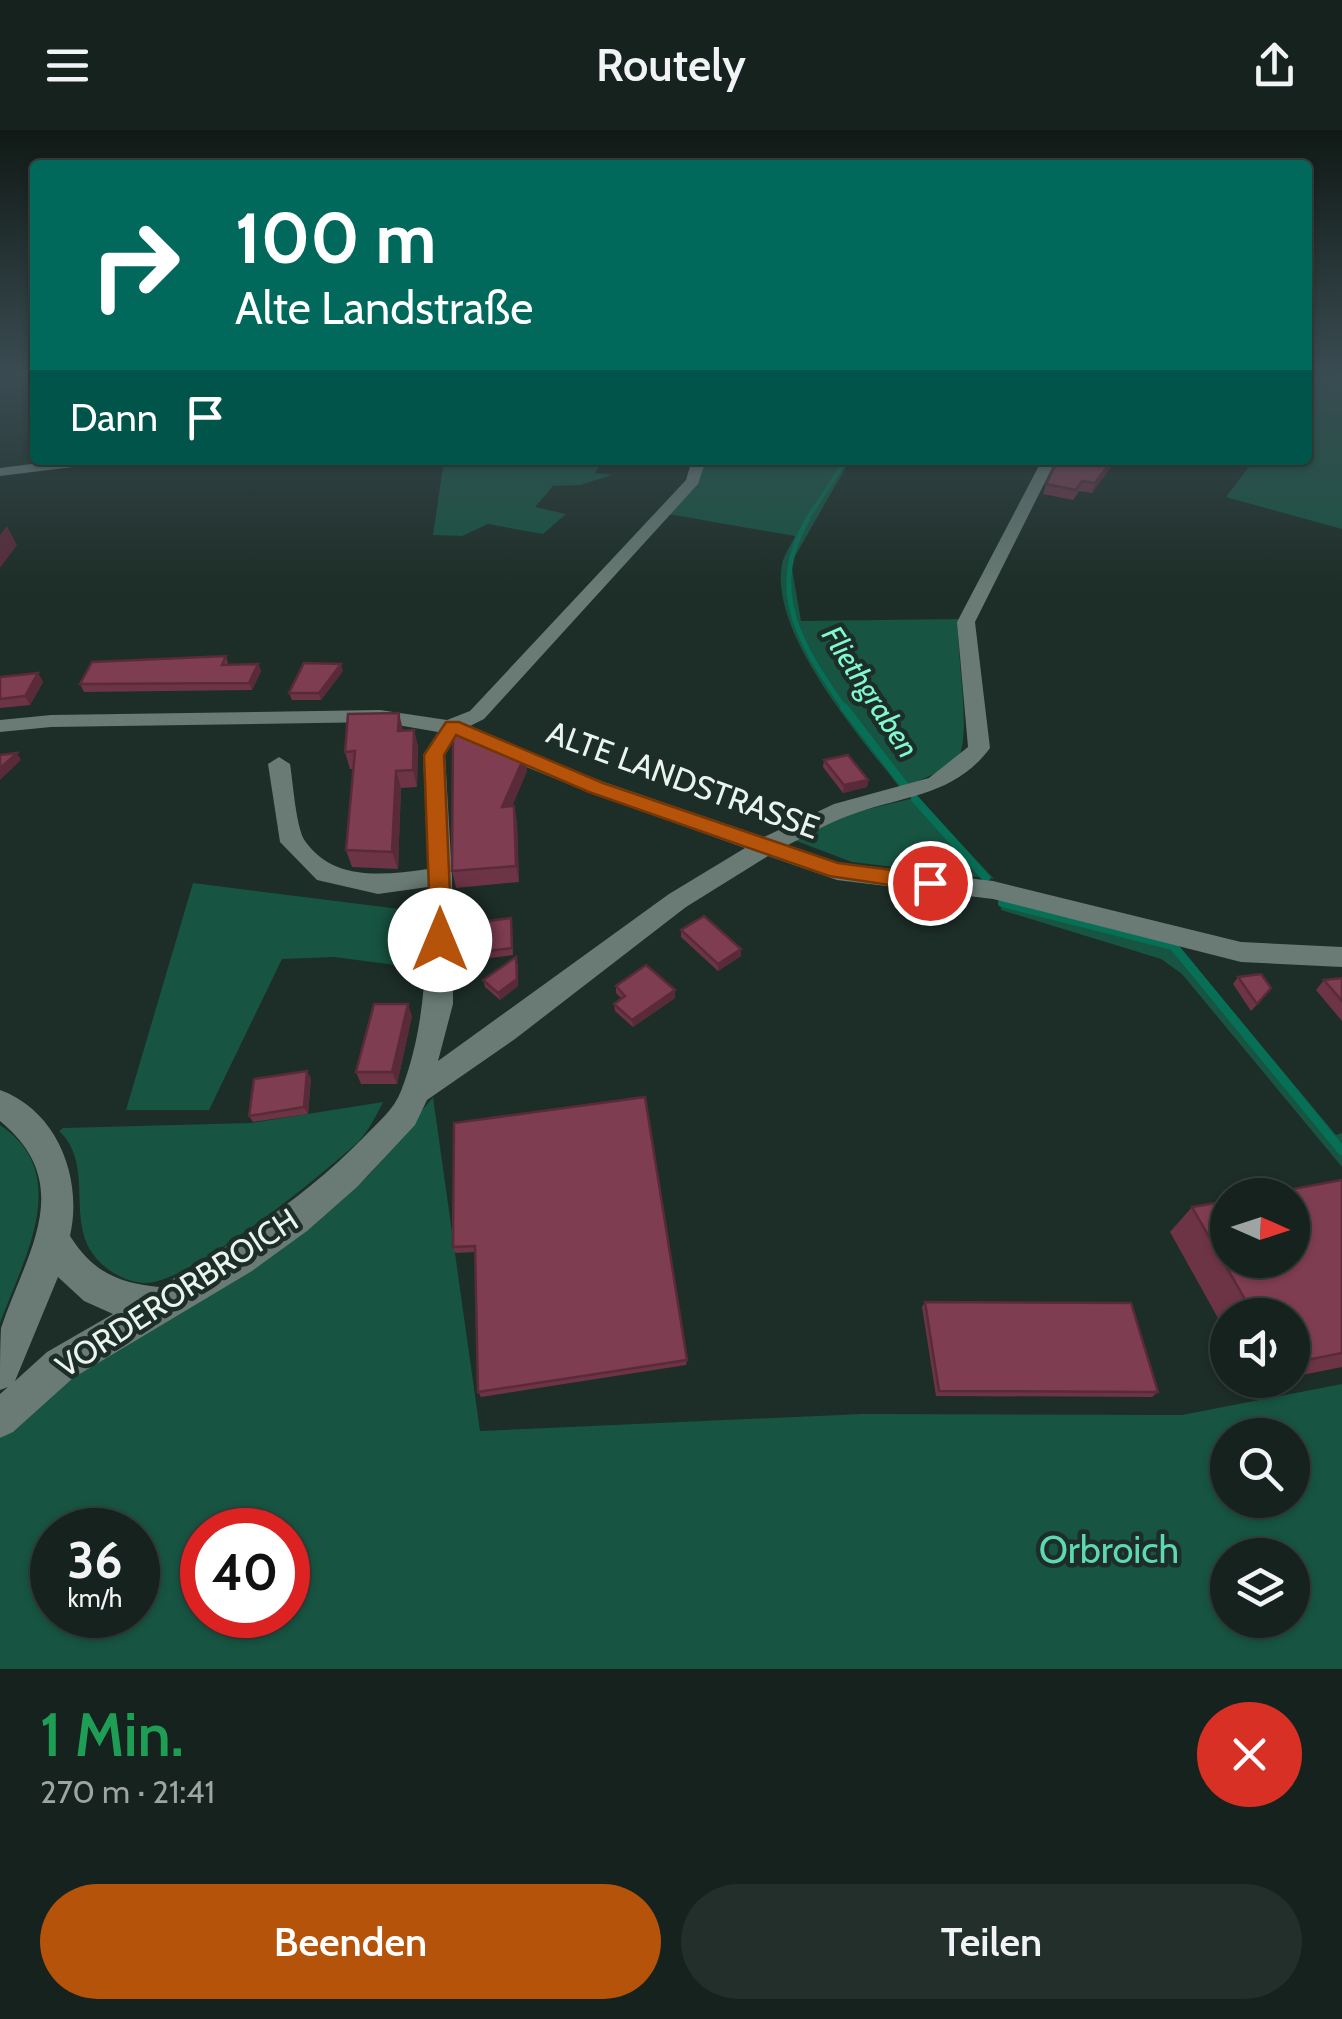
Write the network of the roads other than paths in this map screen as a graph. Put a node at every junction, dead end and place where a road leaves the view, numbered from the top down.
1 (57, 465) edge
2 (697, 465) edge
3 (1046, 465) edge
4 (0, 472) edge
5 (0, 726) edge
6 (452, 726) junction
7 (278, 764) dead end
8 (767, 846) junction
9 (440, 876) junction
10 (1342, 957) edge
11 (416, 1090) junction
12 (0, 1103) edge
13 (53, 1240) junction
14 (163, 1304) junction
15 (0, 1372) edge
16 (0, 1419) edge

1 - 4 street
2 - 6 street
3 - 8 street
5 - 6 street, ALTE LANDSTRASSE
6 - 8 street, ALTE LANDSTRASSE
6 - 9 street, VORDERORBROICH
7 - 9 street
8 - 10 street, ALTE LANDSTRASSE
8 - 11 street
9 - 11 street, VORDERORBROICH
11 - 14 street, VORDERORBROICH
12 - 13 street
13 - 14 street
13 - 15 street
14 - 16 street, VORDERORBROICH

